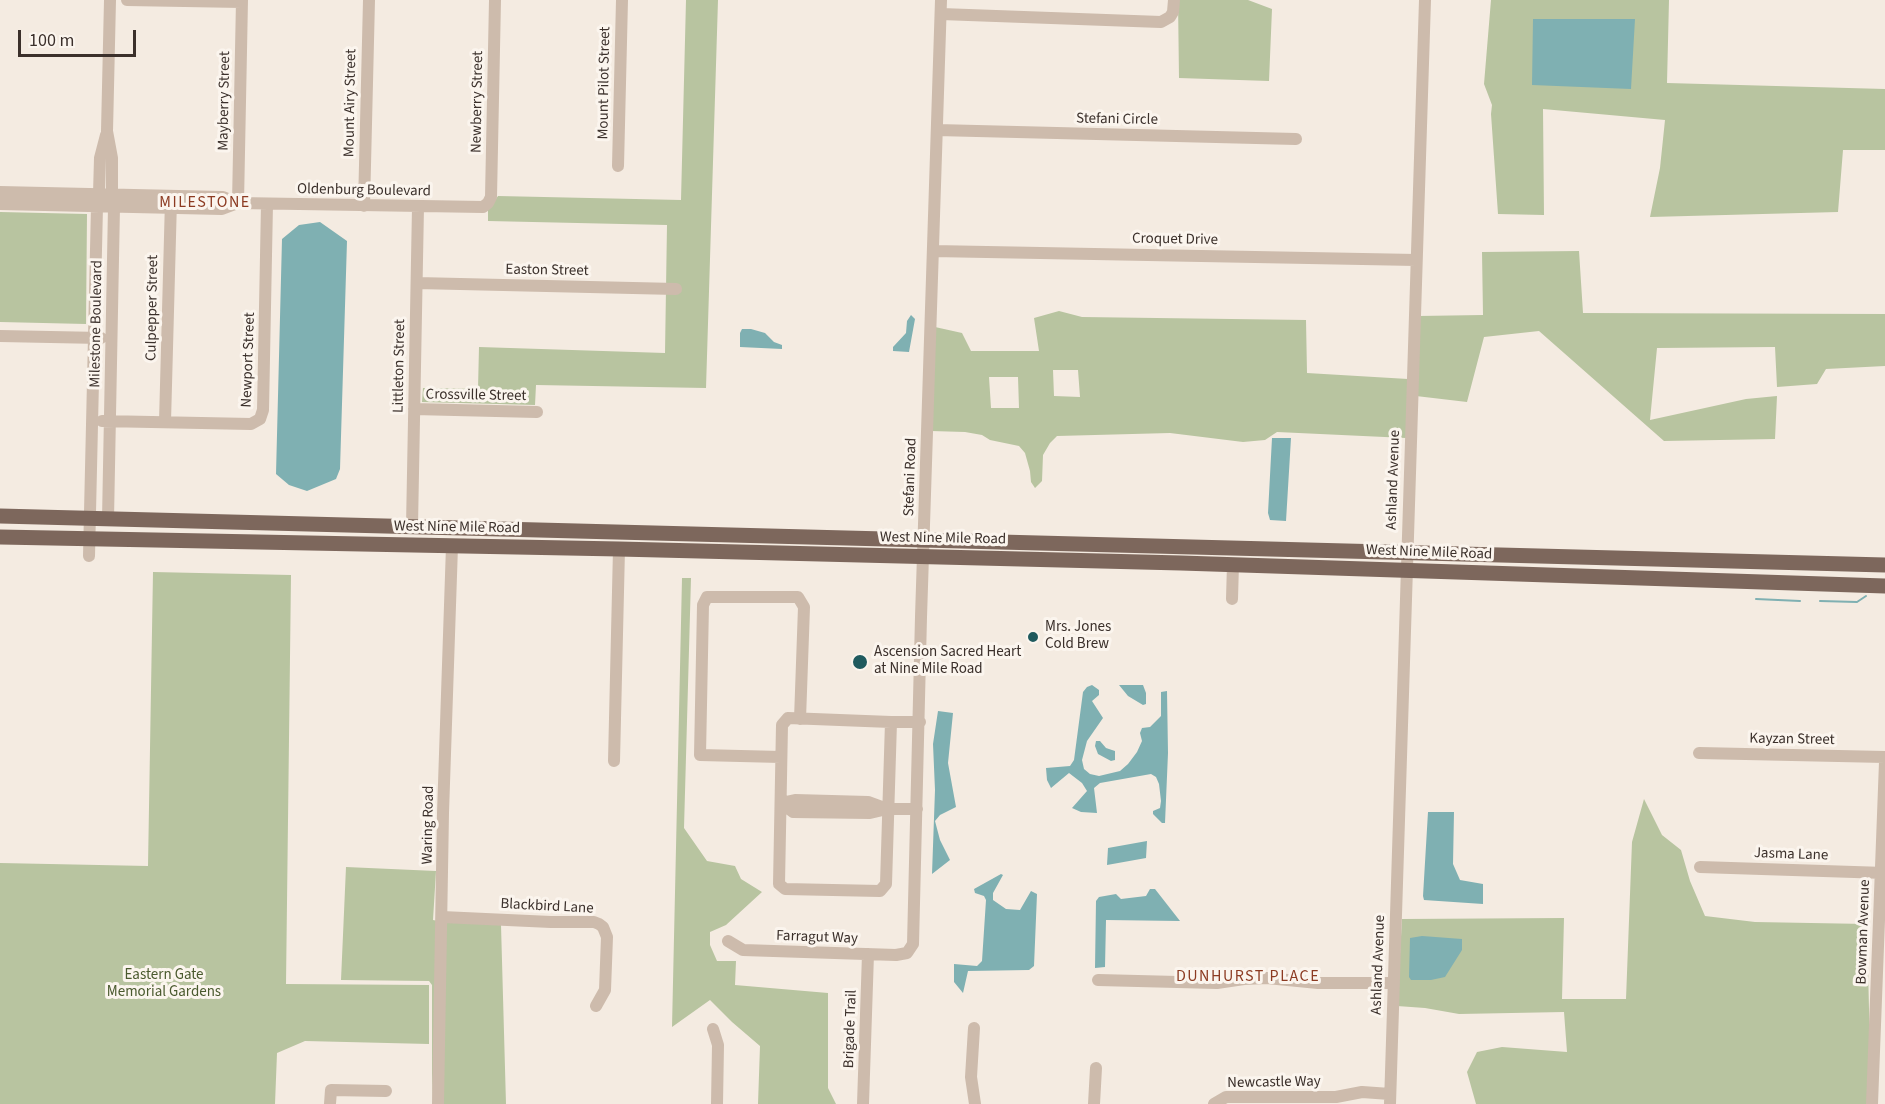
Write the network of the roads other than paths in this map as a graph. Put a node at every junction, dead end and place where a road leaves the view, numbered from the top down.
1 (110, 0) edge
2 (127, 0) edge
3 (369, 0) edge
4 (495, 0) edge
5 (622, 0) edge
6 (941, 0) edge
7 (1174, 0) edge
8 (1425, 0) edge
9 (242, 1) edge
10 (941, 14) junction
11 (937, 130) junction
12 (1296, 139) dead end
13 (618, 166) dead end
14 (0, 192) edge
15 (106, 200) junction
16 (171, 202) junction
17 (238, 203) junction
18 (488, 203) joint
19 (0, 204) edge
20 (267, 204) junction
21 (364, 206) junction
22 (418, 207) junction
23 (933, 251) junction
24 (1416, 260) junction
25 (417, 283) junction
26 (676, 289) dead end
27 (0, 336) edge
28 (94, 338) junction
29 (111, 338) junction
30 (414, 409) junction
31 (537, 412) dead end
32 (92, 421) junction
33 (110, 421) junction
34 (165, 422) junction
35 (0, 516) edge
36 (108, 519) junction
37 (232, 522) junction
38 (412, 526) junction
39 (0, 528) edge
40 (89, 529) junction
41 (605, 531) junction
42 (0, 537) edge
43 (924, 539) junction
44 (253, 542) junction
45 (1096, 543) junction
46 (452, 546) junction
47 (620, 549) junction
48 (754, 552) junction
49 (1407, 552) junction
50 (89, 556) dead end
51 (924, 556) junction
52 (1585, 556) junction
53 (1233, 564) junction
54 (1885, 565) edge
55 (1406, 570) junction
56 (1885, 572) edge
57 (1714, 580) junction
58 (1885, 586) edge
59 (1232, 599) dead end
60 (800, 719) junction
61 (891, 722) junction
62 (920, 722) junction
63 (1699, 753) dead end
64 (782, 757) junction
65 (1885, 757) edge
66 (614, 761) dead end
67 (1885, 762) edge
68 (781, 803) junction
69 (887, 809) junction
70 (916, 809) junction
71 (1700, 867) dead end
72 (1883, 873) edge
73 (442, 917) junction
74 (728, 940) dead end
75 (907, 953) joint
76 (868, 954) junction
77 (1098, 980) dead end
78 (1394, 983) junction
79 (1881, 993) edge
80 (596, 1006) dead end
81 (974, 1028) dead end
82 (713, 1029) dead end
83 (1096, 1068) dead end
84 (386, 1091) dead end
85 (1336, 1098) junction
86 (1390, 1099) edge
87 (330, 1104) edge
88 (438, 1104) edge
89 (717, 1104) edge
90 (863, 1104) edge
91 (975, 1104) edge
92 (1094, 1104) edge
93 (1214, 1104) edge
94 (1354, 1104) edge
95 (1872, 1104) edge

1 - 15 street, Milestone Boulevard
2 - 9 street
3 - 21 street, Mount Airy Street
4 - 18 street, Newberry Street
5 - 13 street, Mount Pilot Street
6 - 10 street, Stefani Road
7 - 10 street
8 - 24 street, Ashland Avenue
9 - 17 street, Mayberry Street
10 - 11 street, Stefani Road
11 - 12 street, Stefani Circle
11 - 23 street, Stefani Road
14 - 15 street, Oldenburg Boulevard
15 - 16 street, Oldenburg Boulevard
15 - 19 street, Oldenburg Boulevard
15 - 28 street, Milestone Boulevard
15 - 29 street, Milestone Boulevard
16 - 17 street, Oldenburg Boulevard
16 - 34 street, Culpepper Street
17 - 20 street, Oldenburg Boulevard
18 - 22 street, Oldenburg Boulevard
20 - 21 street, Oldenburg Boulevard
20 - 34 street, Newport Street
21 - 22 street, Oldenburg Boulevard
22 - 25 street, Littleton Street
23 - 24 street, Croquet Drive
23 - 43 street, Stefani Road
24 - 49 street, Ashland Avenue
25 - 26 street, Easton Street
25 - 30 street, Littleton Street
27 - 28 street
28 - 29 street
28 - 32 street, Milestone Boulevard
29 - 33 street, Milestone Boulevard
30 - 31 street, Crossville Street
30 - 38 street, Littleton Street
32 - 33 street, Newport Street
32 - 40 street, Milestone Boulevard
33 - 34 street, Newport Street
33 - 36 street, Milestone Boulevard
35 - 40 main road, West Nine Mile Road
36 - 37 main road, West Nine Mile Road
36 - 40 main road
37 - 38 main road, West Nine Mile Road
37 - 40 main road
38 - 41 main road, West Nine Mile Road
38 - 44 main road
39 - 40 main road
40 - 42 main road, West Nine Mile Road
40 - 44 main road, West Nine Mile Road
40 - 50 street, Milestone Boulevard
41 - 43 main road, West Nine Mile Road
41 - 46 main road
43 - 45 main road, West Nine Mile Road
43 - 48 main road
43 - 51 street, Stefani Road
44 - 46 main road, West Nine Mile Road
45 - 49 main road, West Nine Mile Road
45 - 51 main road
46 - 47 main road, West Nine Mile Road
46 - 73 street, Waring Road
47 - 48 main road, West Nine Mile Road
47 - 66 street
48 - 51 main road, West Nine Mile Road
49 - 52 main road, West Nine Mile Road
49 - 53 main road
49 - 55 street, Ashland Avenue
51 - 53 main road, West Nine Mile Road
51 - 62 street, Stefani Road
52 - 54 main road, West Nine Mile Road
52 - 55 main road
53 - 55 main road, West Nine Mile Road
53 - 59 street
55 - 57 main road, West Nine Mile Road
55 - 78 street, Ashland Avenue
56 - 57 main road
57 - 58 main road, West Nine Mile Road
60 - 61 street
60 - 64 street
60 - 64 street
61 - 62 street
61 - 69 street
62 - 70 street, Stefani Road
63 - 65 street, Kayzan Street
64 - 68 street
67 - 72 street, Bowman Avenue
68 - 69 street
68 - 69 street
69 - 70 street
70 - 75 street, Stefani Road
71 - 72 street, Jasma Lane
72 - 79 street, Bowman Avenue
73 - 80 street, Blackbird Lane
73 - 88 street, Waring Road
74 - 76 street, Farragut Way
75 - 76 street, Farragut Way
76 - 90 street, Brigade Trail
77 - 78 street
78 - 86 street, Ashland Avenue
79 - 95 street, Bowman Avenue
81 - 91 street
82 - 89 street
83 - 92 street
84 - 87 street
85 - 86 street, Newcastle Way
85 - 93 street, Newcastle Way
85 - 94 street, Newcastle Way

